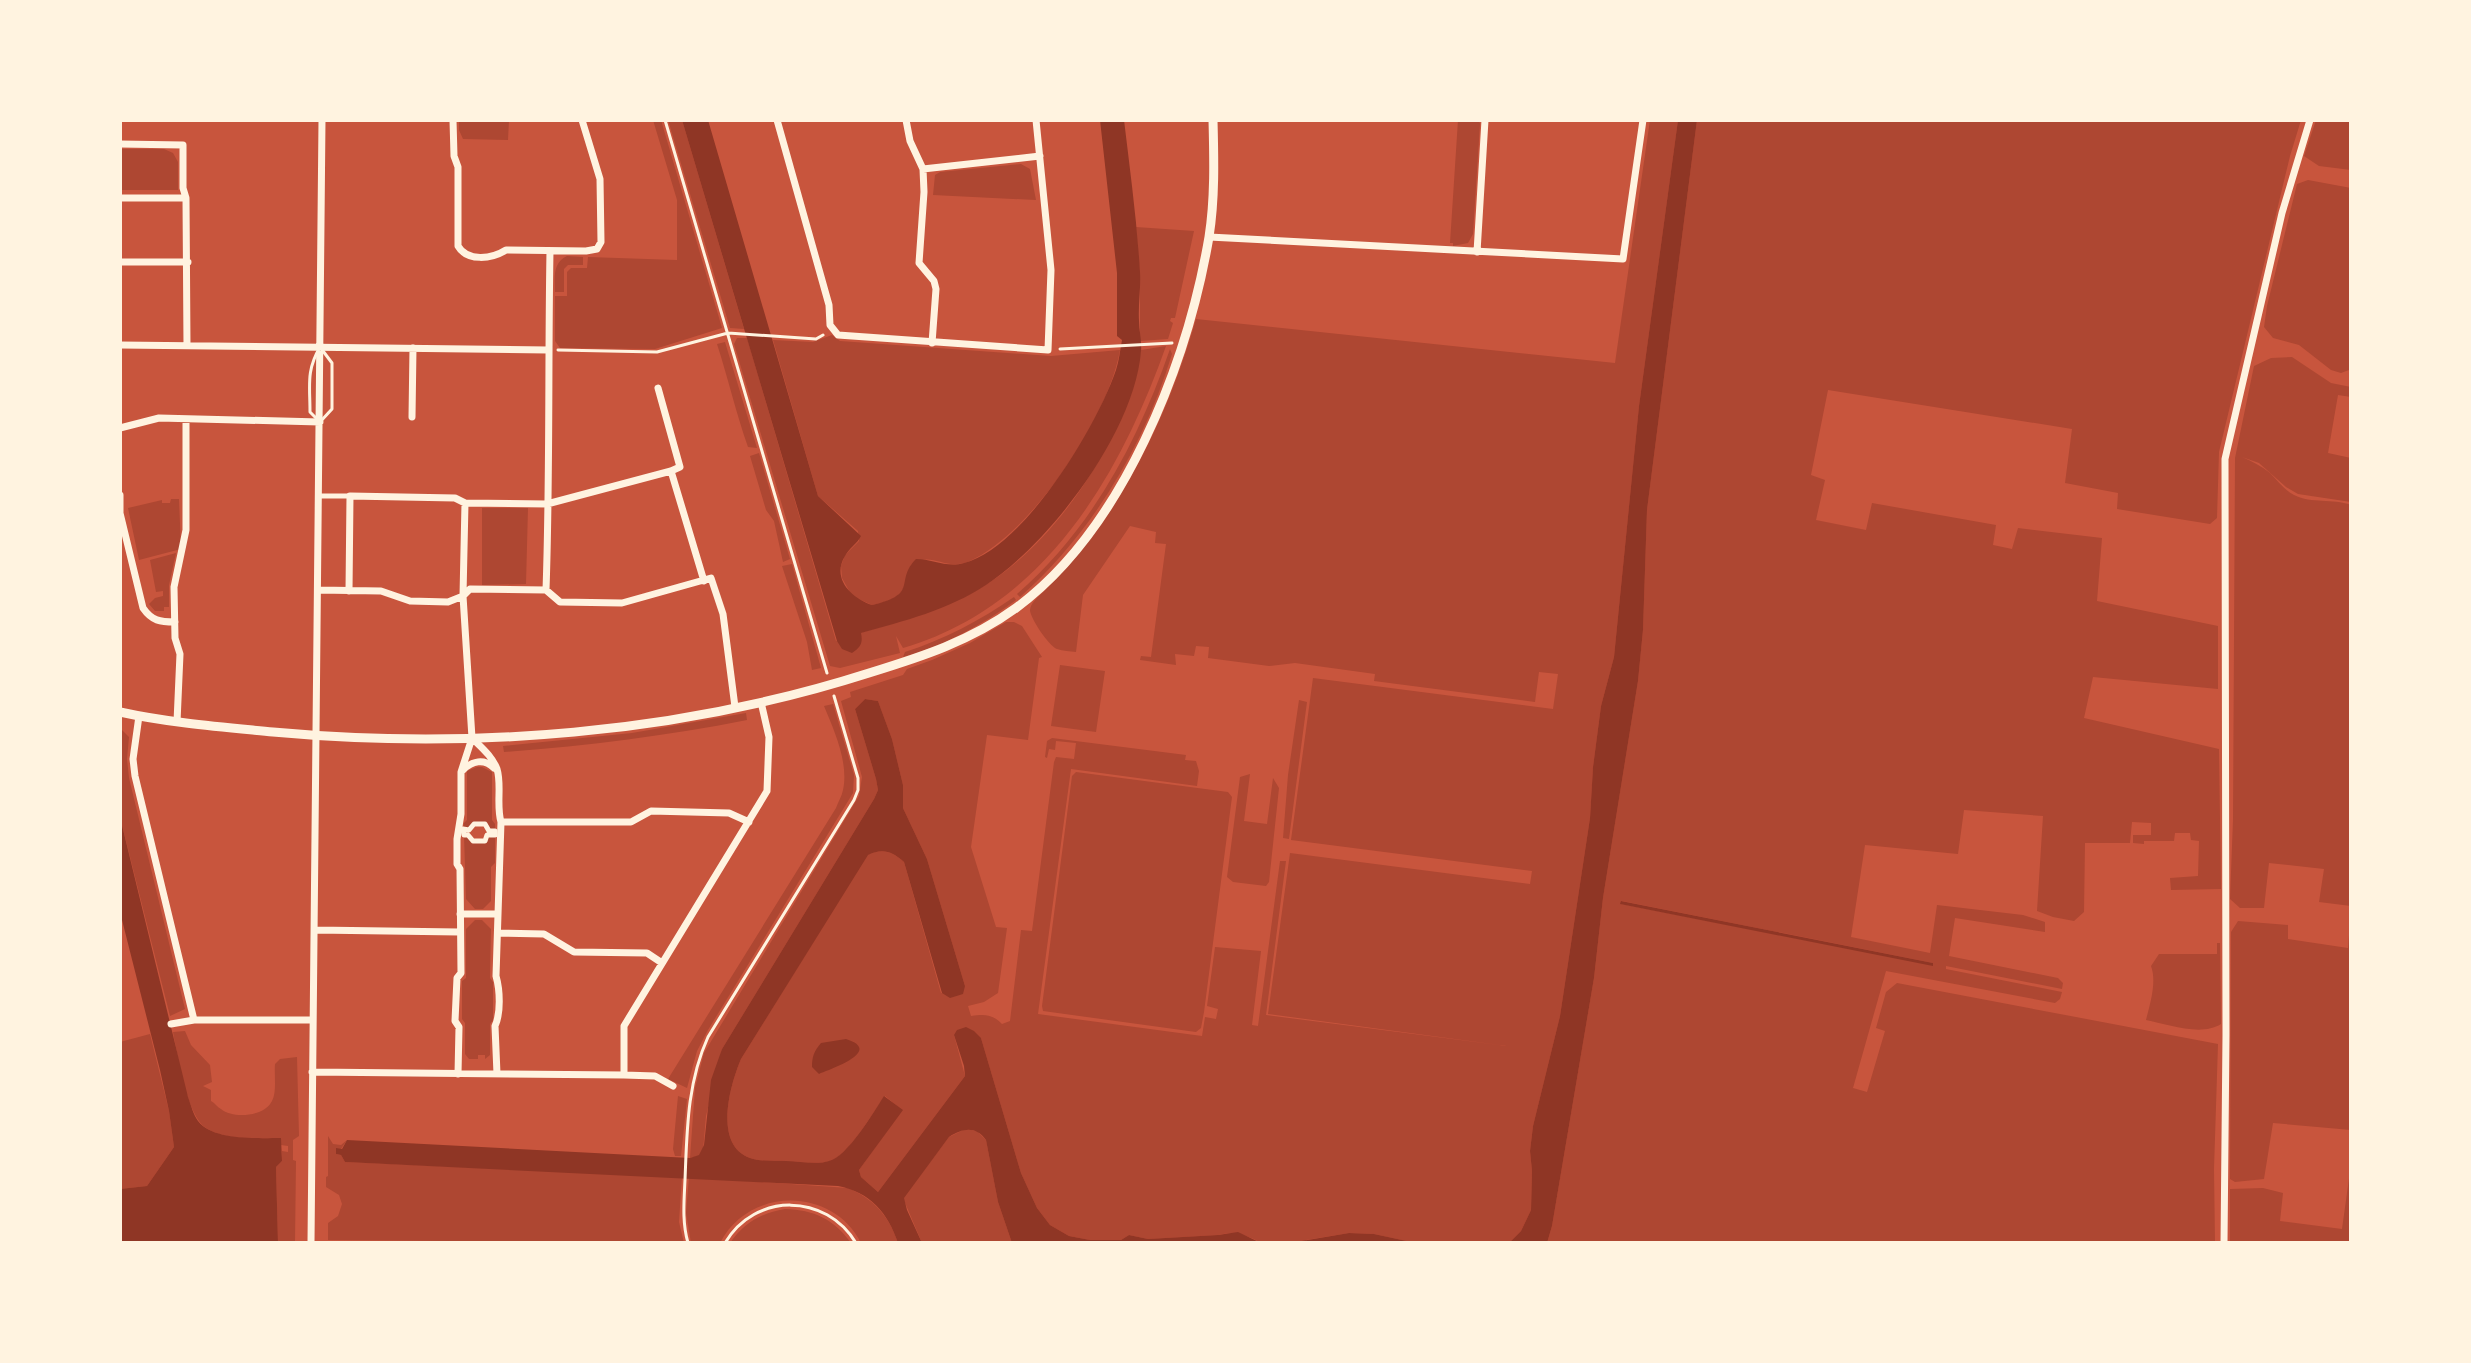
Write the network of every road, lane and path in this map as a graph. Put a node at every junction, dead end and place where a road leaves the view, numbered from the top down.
1 (322, 120) edge
2 (453, 120) edge
3 (582, 120) edge
4 (665, 120) edge
5 (777, 120) edge
6 (906, 120) edge
7 (1036, 120) edge
8 (1213, 120) edge
9 (1485, 120) edge
10 (1643, 120) edge
11 (2310, 120) edge
12 (120, 144) edge
13 (1040, 156) junction
14 (923, 169) junction
15 (120, 198) edge
16 (186, 198) junction
17 (1209, 237) junction
18 (550, 251) junction
19 (1477, 252) junction
20 (120, 262) edge
21 (188, 262) junction
22 (833, 330) junction
23 (728, 333) junction
24 (932, 343) junction
25 (120, 345) edge
26 (187, 345) junction
27 (1181, 345) junction
28 (320, 347) junction
29 (413, 348) junction
30 (548, 350) junction
31 (1048, 350) junction
32 (658, 388) dead end
33 (412, 417) dead end
34 (186, 419) junction
35 (320, 422) junction
36 (120, 428) edge
37 (671, 471) junction
38 (120, 495) edge
39 (319, 496) junction
40 (350, 496) junction
41 (465, 503) junction
42 (547, 504) junction
43 (704, 581) junction
44 (318, 590) junction
45 (546, 590) junction
46 (349, 591) junction
47 (463, 596) junction
48 (175, 622) junction
49 (761, 702) junction
50 (735, 707) junction
51 (120, 712) edge
52 (139, 716) junction
53 (177, 722) junction
54 (317, 736) junction
55 (472, 738) junction
56 (461, 772) junction
57 (498, 772) junction
58 (501, 822) junction
59 (749, 822) junction
60 (464, 835) joint
61 (460, 914) junction
62 (498, 914) junction
63 (315, 930) junction
64 (459, 932) junction
65 (498, 933) junction
66 (662, 963) junction
67 (194, 1020) junction
68 (312, 1020) junction
69 (171, 1024) dead end
70 (312, 1072) junction
71 (458, 1074) junction
72 (497, 1074) junction
73 (624, 1075) junction
74 (673, 1086) dead end
75 (686, 1150) dead end
76 (311, 1243) edge
77 (688, 1243) edge
78 (725, 1243) edge
79 (856, 1243) edge
80 (2224, 1243) edge

1 - 28 street
2 - 18 street
3 - 18 street
4 - 23 path
5 - 22 street
6 - 14 street
7 - 13 street
8 - 17 street
9 - 19 street
10 - 19 street
11 - 80 street
12 - 16 street
13 - 14 street
13 - 31 street
14 - 24 street
15 - 16 street
16 - 21 street
17 - 19 street
17 - 27 street
18 - 30 street
20 - 21 street
21 - 26 street
22 - 23 path
22 - 24 street
23 - 30 path
24 - 31 street
25 - 26 street
26 - 28 street
27 - 31 path
27 - 49 street
28 - 29 street
28 - 35 street
29 - 30 street
29 - 33 street
30 - 42 street
32 - 37 street
34 - 35 street
34 - 36 street
34 - 48 street
35 - 39 street
37 - 42 street
37 - 43 street
38 - 48 street
39 - 40 street
39 - 44 street
40 - 41 street
40 - 46 street
41 - 42 street
41 - 47 street
42 - 45 street
43 - 45 street
43 - 50 street
44 - 46 street
44 - 54 street
45 - 47 street
46 - 47 street
47 - 55 street
48 - 53 street
49 - 50 street
49 - 59 street
50 - 55 street
51 - 52 street
52 - 53 street
52 - 67 street
53 - 54 street
54 - 55 street
54 - 63 street
55 - 56 street
55 - 57 street
56 - 57 street
56 - 61 street
57 - 58 street
58 - 59 street
58 - 62 street
59 - 66 street
60 - 60 street
61 - 62 street
61 - 64 street
62 - 65 street
63 - 64 street
63 - 68 street
64 - 71 street
65 - 66 street
65 - 72 street
66 - 73 street
67 - 68 street
67 - 69 street
68 - 70 street
70 - 71 street
70 - 76 street
71 - 72 street
72 - 73 street
73 - 74 street
75 - 77 path
78 - 79 path

